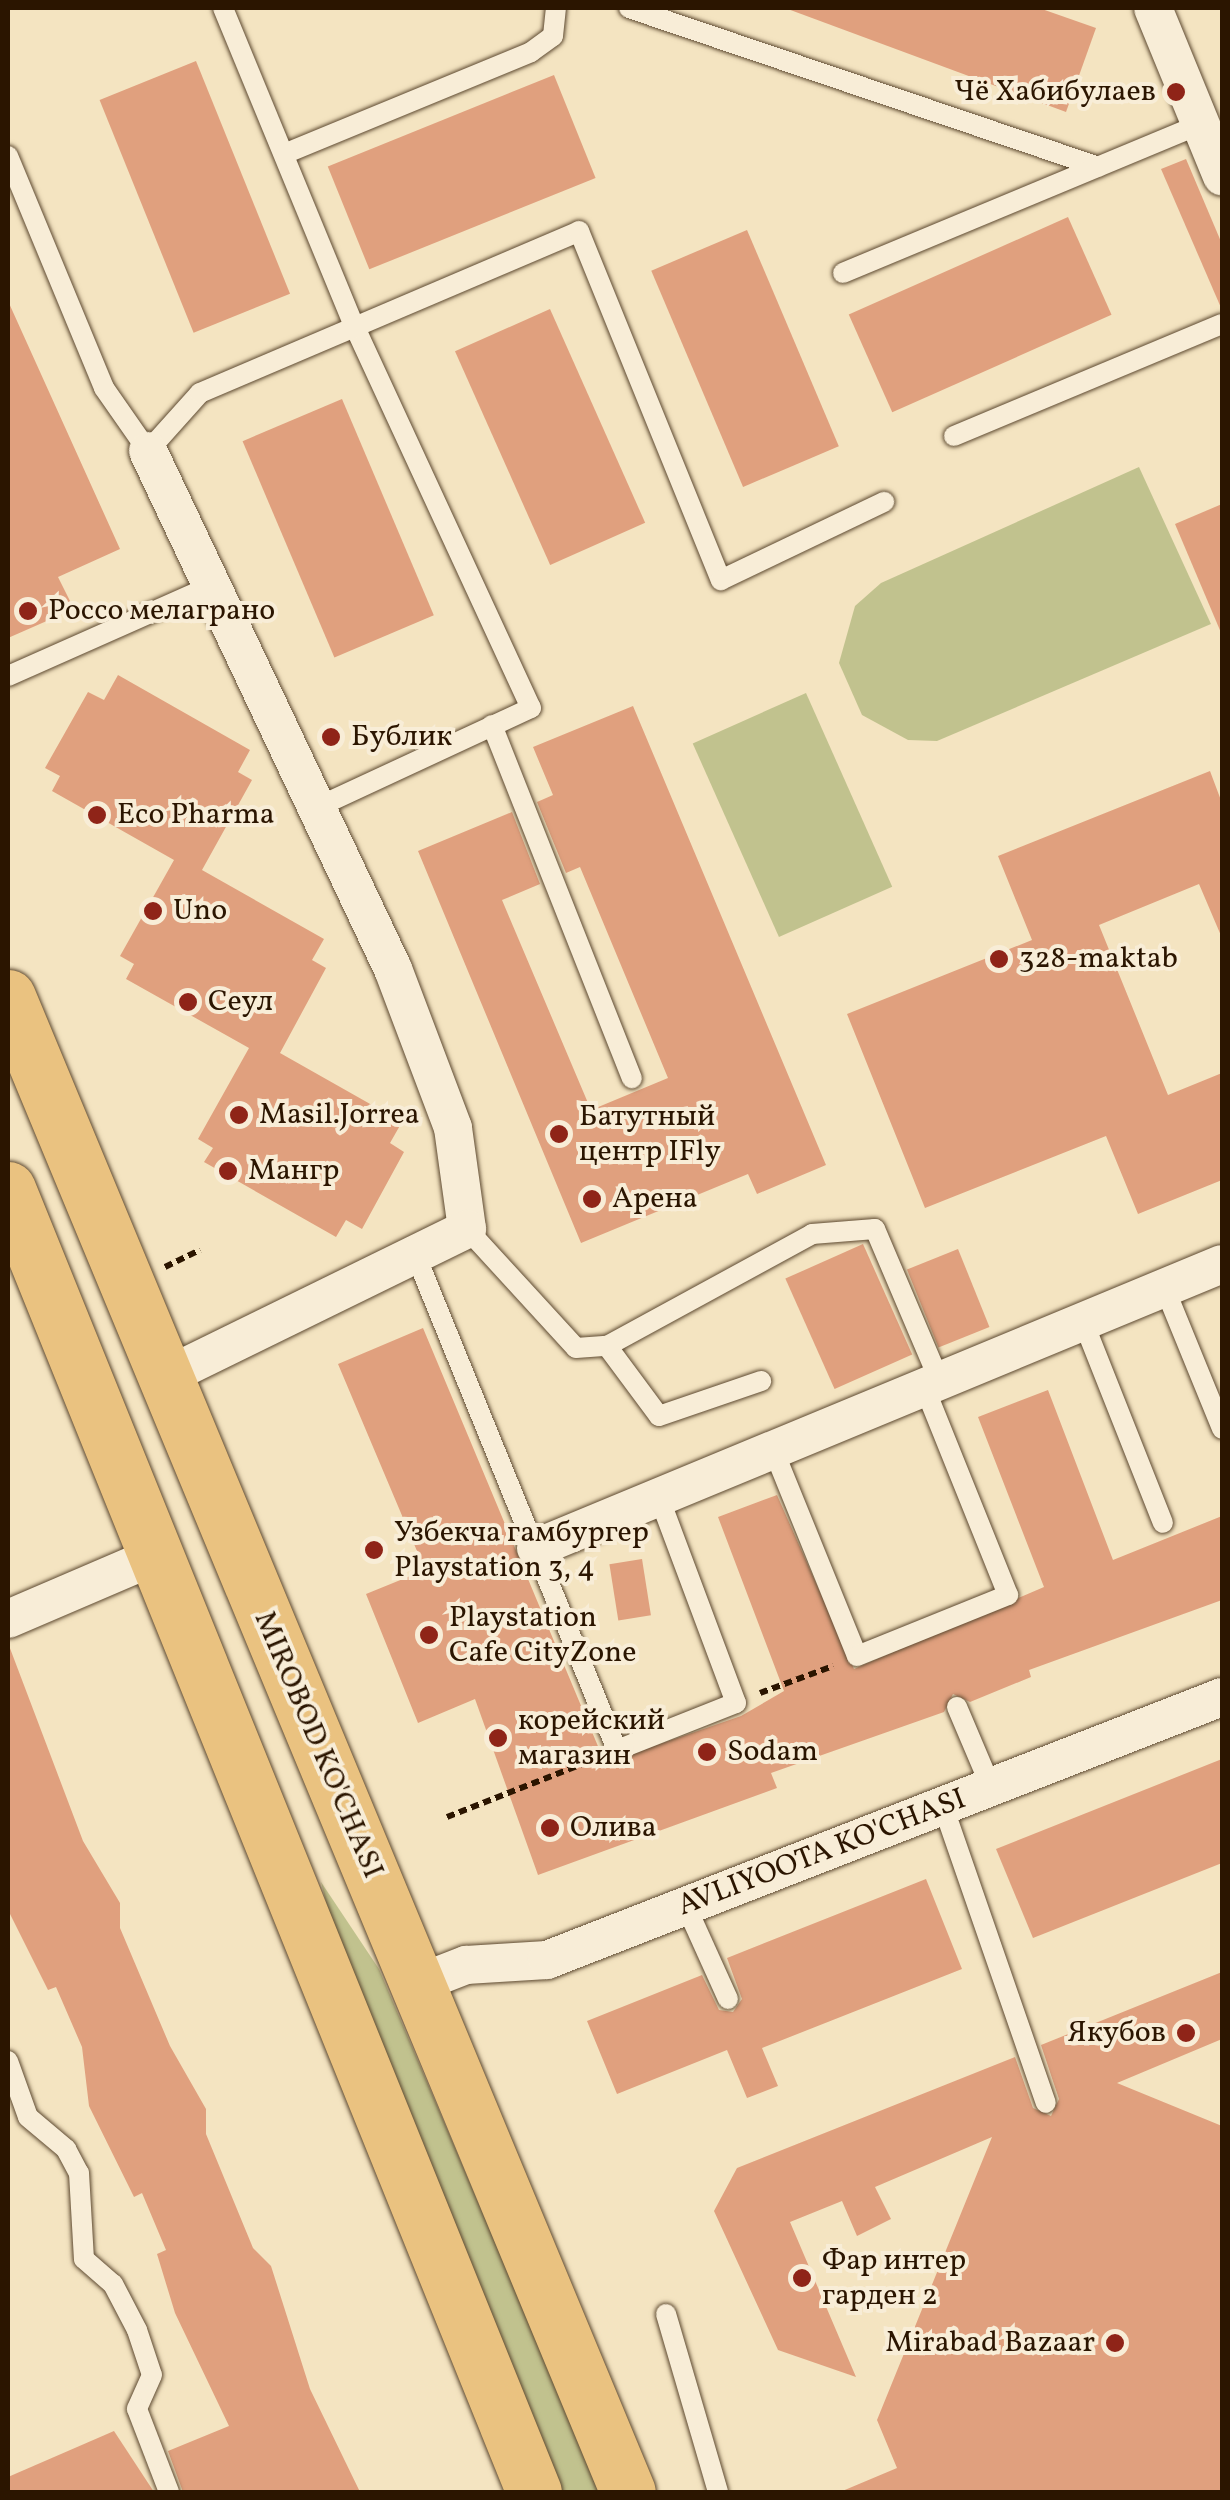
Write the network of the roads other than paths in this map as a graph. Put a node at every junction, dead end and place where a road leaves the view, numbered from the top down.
1 (223, 8) edge
2 (556, 8) edge
3 (629, 8) edge
4 (1153, 8) edge
5 (1199, 125) junction
6 (284, 154) junction
7 (8, 156) edge
8 (1098, 168) junction
9 (1222, 176) edge
10 (843, 274) dead end
11 (353, 323) junction
12 (1222, 324) edge
13 (954, 436) dead end
14 (148, 451) junction
15 (884, 502) dead end
16 (207, 588) junction
17 (8, 676) edge
18 (492, 725) junction
19 (322, 805) junction
20 (8, 997) edge
21 (632, 1078) dead end
22 (8, 1189) edge
23 (467, 1229) junction
24 (416, 1256) junction
25 (1222, 1264) edge
26 (1164, 1289) junction
27 (1083, 1321) junction
28 (606, 1346) junction
29 (165, 1377) junction
30 (762, 1381) dead end
31 (931, 1383) junction
32 (1222, 1429) edge
33 (773, 1449) junction
34 (659, 1497) junction
35 (1163, 1522) dead end
36 (536, 1548) junction
37 (156, 1556) junction
38 (8, 1619) edge
39 (273, 1638) junction
40 (200, 1666) junction
41 (1222, 1697) edge
42 (957, 1707) dead end
43 (991, 1787) junction
44 (942, 1806) junction
45 (686, 1906) junction
46 (417, 1984) junction
47 (728, 1999) dead end
48 (8, 2061) edge
49 (1046, 2103) dead end
50 (8, 2111) edge
51 (28, 2117) junction
52 (666, 2314) dead end
53 (170, 2492) edge
54 (534, 2492) edge
55 (628, 2492) edge
56 (718, 2492) edge

1 - 6 lane
2 - 6 lane
3 - 8 lane
4 - 5 street
5 - 8 lane
5 - 9 street
6 - 11 lane
7 - 14 lane
8 - 10 lane
11 - 14 lane
11 - 15 lane
11 - 18 lane
12 - 13 lane
14 - 16 street
16 - 17 lane
16 - 19 street
18 - 19 lane
18 - 21 lane
19 - 23 street
20 - 29 main road, MIROBOD KO'CHASI
22 - 37 main road
23 - 24 street
23 - 28 lane
24 - 29 street
24 - 36 lane
25 - 26 street
26 - 27 street
26 - 32 lane
27 - 31 street
27 - 35 lane
28 - 30 lane
28 - 31 lane
29 - 39 main road, MIROBOD KO'CHASI
31 - 33 street
31 - 33 lane
33 - 34 street
34 - 36 street
34 - 36 lane
37 - 38 street
37 - 40 main road
39 - 40 main road
39 - 46 main road, MIROBOD KO'CHASI
40 - 54 main road
41 - 43 street, AVLIYOOTA KO'CHASI
42 - 43 lane
43 - 44 street, AVLIYOOTA KO'CHASI
44 - 45 street, AVLIYOOTA KO'CHASI
44 - 49 lane
45 - 46 street, AVLIYOOTA KO'CHASI
45 - 47 lane
46 - 55 main road, MIROBOD KO'CHASI
48 - 51 lane
50 - 51 lane
51 - 53 lane
52 - 56 lane

